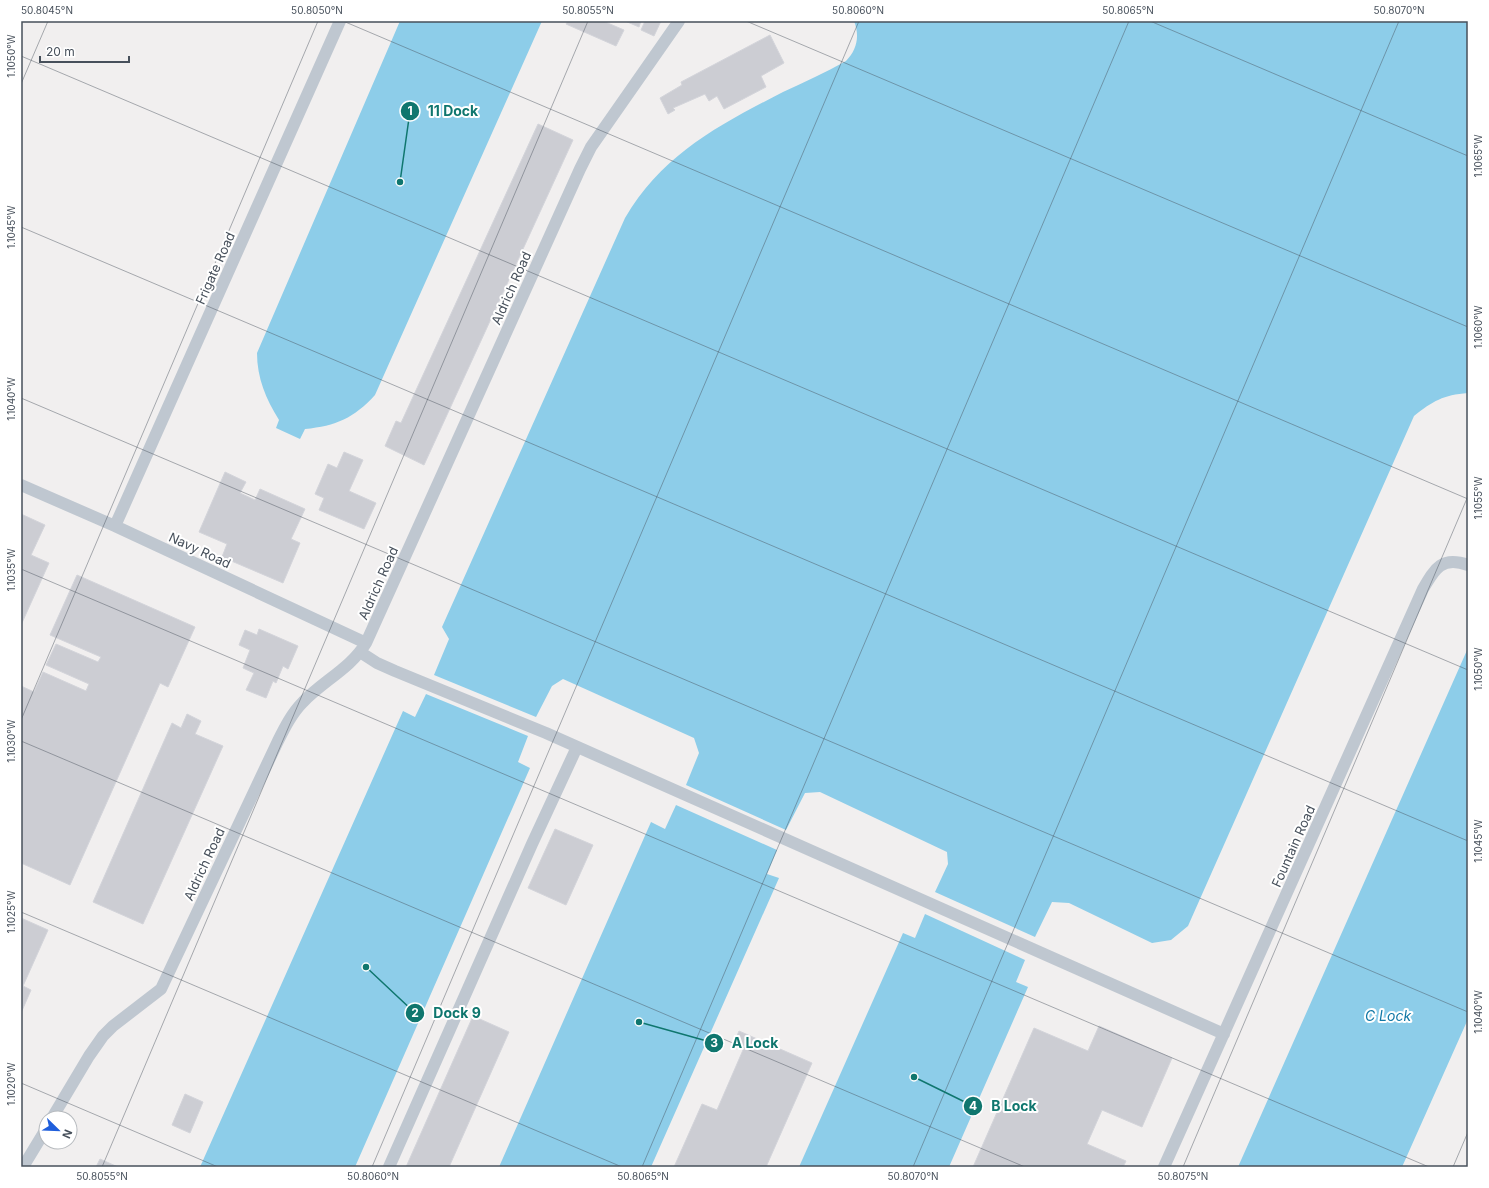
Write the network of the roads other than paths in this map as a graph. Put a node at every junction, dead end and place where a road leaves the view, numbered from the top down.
1 (340, 21) edge
2 (679, 21) edge
3 (21, 485) edge
4 (115, 526) junction
5 (1468, 565) edge
6 (363, 648) junction
7 (577, 747) junction
8 (1224, 1034) junction
9 (57, 1110) edge
10 (38, 1142) edge
11 (23, 1167) edge
12 (389, 1167) edge
13 (1164, 1167) edge

1 - 4 lane, Frigate Road
2 - 6 lane, Aldrich Road
3 - 4 lane, Navy Road
4 - 6 lane, Navy Road
5 - 8 lane, Fountain Road
6 - 7 lane, Navy Road
6 - 9 lane, Aldrich Road
7 - 8 lane, Navy Road
7 - 12 lane
8 - 13 lane, Fountain Road
10 - 11 lane

